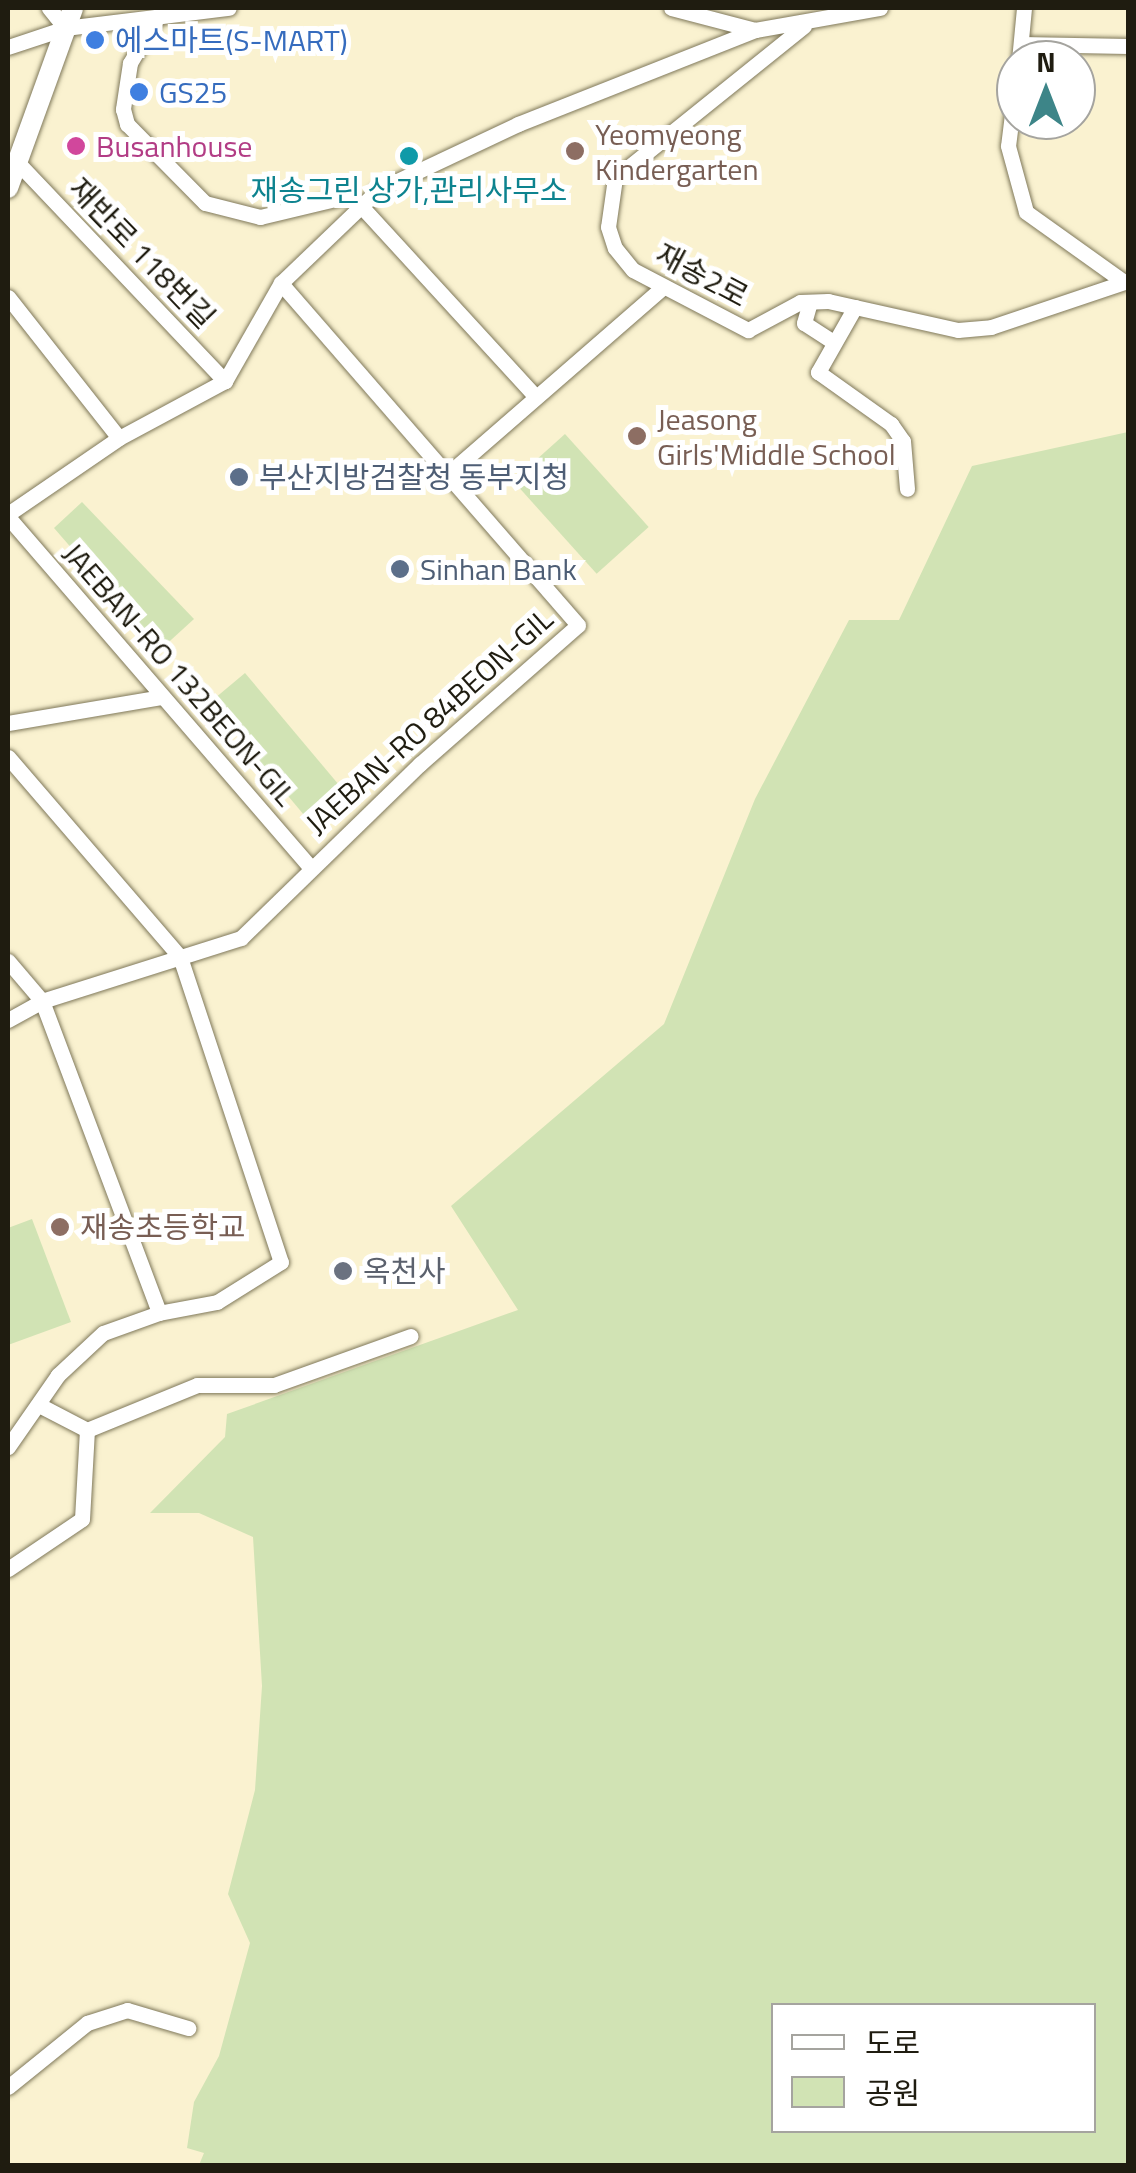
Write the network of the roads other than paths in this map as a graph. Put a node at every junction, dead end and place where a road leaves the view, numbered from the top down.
1 (49, 8) edge
2 (229, 8) edge
3 (671, 8) edge
4 (880, 8) edge
5 (1024, 8) edge
6 (158, 16) junction
7 (69, 18) edge
8 (804, 26) junction
9 (755, 30) junction
10 (1021, 40) edge
11 (1128, 46) edge
12 (8, 47) edge
13 (1096, 48) edge
14 (1009, 140) edge
15 (18, 163) junction
16 (8, 188) edge
17 (344, 197) dead end
18 (361, 206) junction
19 (1126, 281) edge
20 (281, 283) junction
21 (661, 289) junction
22 (8, 296) edge
23 (810, 302) junction
24 (854, 307) junction
25 (834, 342) junction
26 (225, 380) junction
27 (535, 396) junction
28 (119, 438) junction
29 (448, 474) junction
30 (907, 489) dead end
31 (8, 515) edge
32 (161, 697) junction
33 (8, 723) edge
34 (8, 757) edge
35 (310, 867) junction
36 (180, 957) junction
37 (8, 961) edge
38 (42, 1001) junction
39 (8, 1020) edge
40 (159, 1313) junction
41 (412, 1336) dead end
42 (39, 1405) junction
43 (86, 1430) junction
44 (8, 1447) edge
45 (8, 1569) edge
46 (188, 2028) dead end
47 (8, 2087) edge

1 - 7 street
2 - 6 street
3 - 9 street
4 - 8 street
5 - 10 street
6 - 7 street
6 - 17 street
7 - 12 street
7 - 15 main road
8 - 9 street
8 - 21 street, 재송2로
9 - 18 street
11 - 13 street
14 - 19 street
15 - 16 main road
15 - 26 street, 재반로 118번길
18 - 20 street
18 - 27 street
19 - 24 street, 재송2로
20 - 26 street
20 - 29 street
21 - 23 street, 재송2로
21 - 27 street
22 - 28 street
23 - 24 street, 재송2로
23 - 25 street
24 - 25 street
25 - 30 street
26 - 28 street
27 - 29 street
28 - 31 street
29 - 35 street, JAEBAN-RO 84BEON-GIL
31 - 32 street, JAEBAN-RO 132BEON-GIL
32 - 33 street
32 - 35 street, JAEBAN-RO 132BEON-GIL
34 - 36 street
35 - 36 street, JAEBAN-RO 84BEON-GIL
36 - 38 street, JAEBAN-RO 84BEON-GIL
36 - 40 street
37 - 38 street
38 - 39 street, JAEBAN-RO 84BEON-GIL
38 - 40 street
40 - 42 street
41 - 43 street
42 - 43 street
42 - 44 street
43 - 45 street
46 - 47 street

